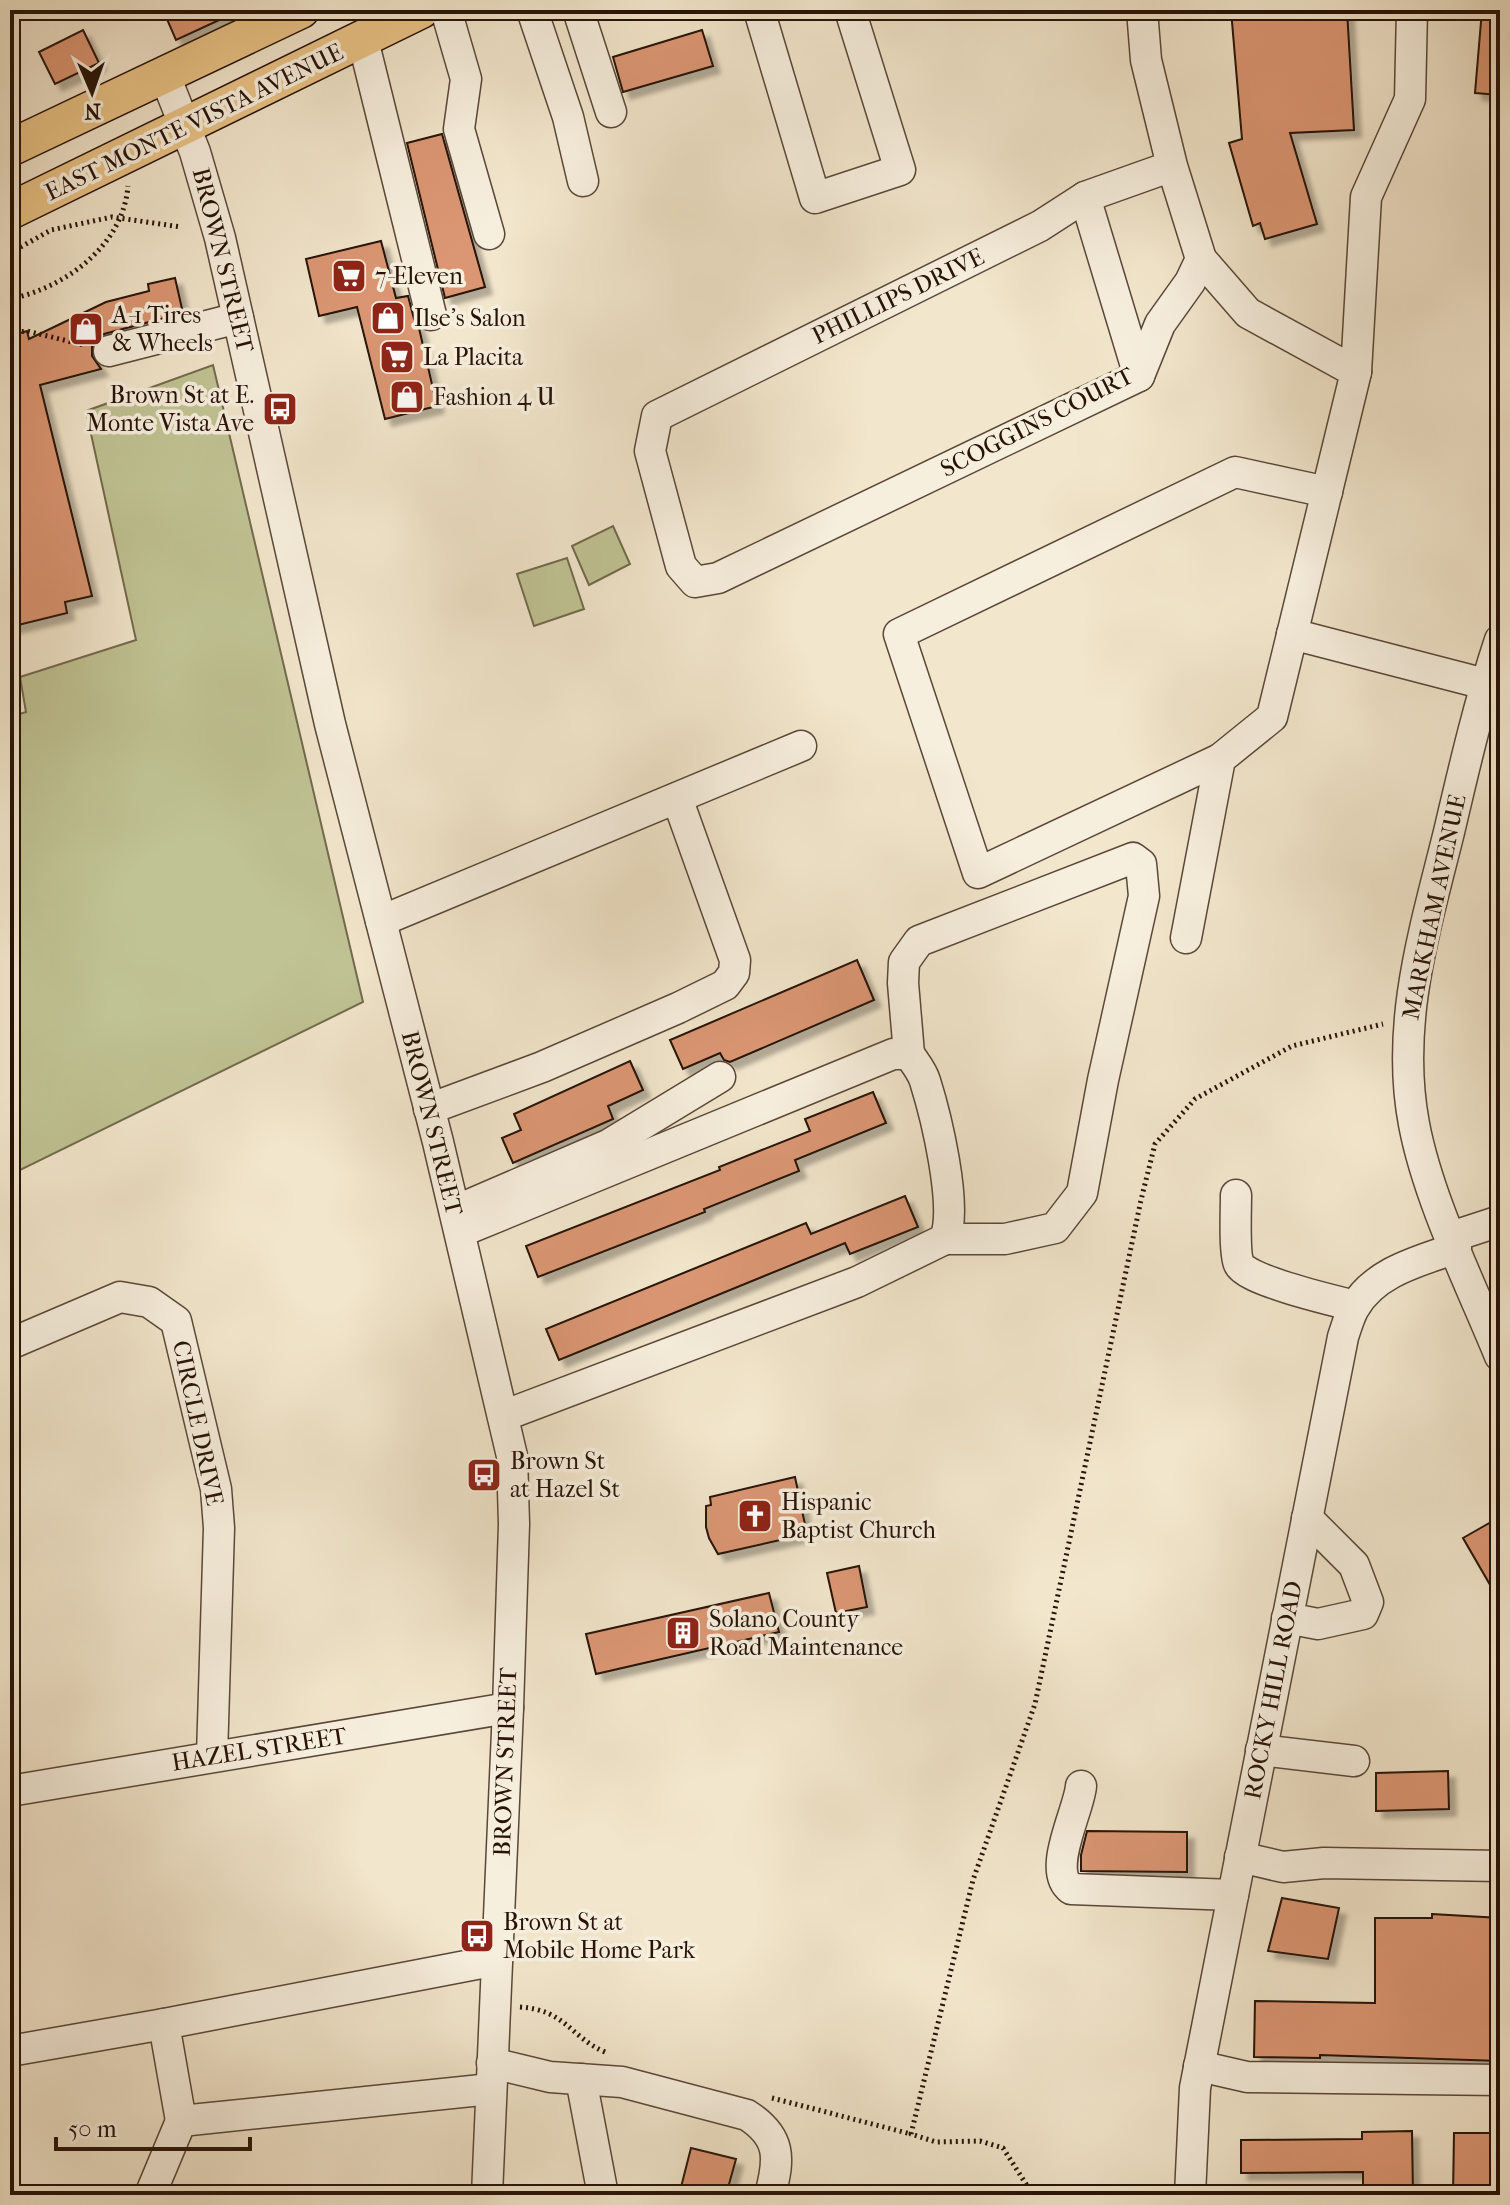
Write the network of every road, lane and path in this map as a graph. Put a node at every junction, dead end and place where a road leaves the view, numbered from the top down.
1 (301, 10) edge
2 (421, 10) edge
3 (446, 10) edge
4 (532, 10) edge
5 (578, 10) edge
6 (759, 10) edge
7 (850, 10) edge
8 (1142, 10) edge
9 (1412, 10) edge
10 (363, 40) junction
11 (165, 76) junction
12 (611, 112) dead end
13 (185, 125) junction
14 (10, 148) edge
15 (1172, 166) junction
16 (129, 181) dead end
17 (583, 181) dead end
18 (1085, 197) junction
19 (10, 211) edge
20 (119, 218) junction
21 (181, 227) dead end
22 (489, 234) dead end
23 (10, 253) edge
24 (1201, 259) junction
25 (10, 299) edge
26 (431, 315) dead end
27 (238, 318) junction
28 (10, 333) edge
29 (109, 351) joint
30 (1356, 372) junction
31 (1139, 376) junction
32 (1327, 492) junction
33 (718, 578) joint
34 (1292, 634) junction
35 (1500, 640) edge
36 (1485, 684) junction
37 (801, 746) dead end
38 (1220, 759) junction
39 (677, 798) junction
40 (381, 921) junction
41 (1186, 938) dead end
42 (1408, 1017) junction
43 (909, 1054) junction
44 (720, 1077) dead end
45 (429, 1109) junction
46 (1236, 1195) dead end
47 (457, 1221) junction
48 (1500, 1221) edge
49 (945, 1239) junction
50 (1454, 1242) junction
51 (1355, 1306) junction
52 (10, 1344) edge
53 (1500, 1356) edge
54 (503, 1416) junction
55 (1307, 1518) junction
56 (1287, 1618) junction
57 (508, 1708) junction
58 (1261, 1750) junction
59 (212, 1756) junction
60 (1354, 1761) dead end
61 (1081, 1786) dead end
62 (10, 1791) edge
63 (1240, 1857) junction
64 (1500, 1866) edge
65 (1233, 1895) junction
66 (497, 1960) junction
67 (164, 2024) junction
68 (10, 2051) edge
69 (1199, 2066) junction
70 (492, 2076) junction
71 (581, 2079) junction
72 (1500, 2080) edge
73 (181, 2121) junction
74 (150, 2195) edge
75 (487, 2195) edge
76 (603, 2195) edge
77 (770, 2195) edge
78 (1033, 2195) edge
79 (1190, 2195) edge

1 - 11 main road
2 - 10 main road, EAST MONTE VISTA AVENUE
3 - 22 street
4 - 17 street
5 - 12 street
6 - 7 street
8 - 15 street
9 - 30 street
10 - 13 main road, EAST MONTE VISTA AVENUE
10 - 26 street
11 - 13 street, BROWN STREET
11 - 14 main road
13 - 19 main road, EAST MONTE VISTA AVENUE
13 - 27 street, BROWN STREET
15 - 18 street, PHILLIPS DRIVE
15 - 24 street
16 - 20 path
18 - 31 street
18 - 33 street, PHILLIPS DRIVE
20 - 21 path
20 - 23 path
20 - 25 path
24 - 30 street
24 - 31 street, SCOGGINS COURT
27 - 29 street
27 - 40 street, BROWN STREET
28 - 29 path
30 - 32 street
31 - 33 street, SCOGGINS COURT
32 - 34 street
32 - 38 street
34 - 36 street
34 - 38 street
35 - 36 street, MARKHAM AVENUE
36 - 42 street, MARKHAM AVENUE
37 - 39 street
38 - 41 street
39 - 40 street
39 - 45 street
40 - 45 street, BROWN STREET
42 - 50 street, MARKHAM AVENUE
42 - 78 path
43 - 47 street
43 - 49 street
43 - 49 street
44 - 47 street
45 - 47 street, BROWN STREET
46 - 51 street
47 - 54 street, BROWN STREET
48 - 50 street, ROCKY HILL ROAD
49 - 54 street
50 - 51 street, ROCKY HILL ROAD
50 - 53 street, MARKHAM AVENUE
51 - 55 street, ROCKY HILL ROAD
52 - 59 street, CIRCLE DRIVE
54 - 57 street, BROWN STREET
55 - 56 street, ROCKY HILL ROAD
55 - 56 street
56 - 58 street, ROCKY HILL ROAD
57 - 59 street, HAZEL STREET
57 - 66 street, BROWN STREET
58 - 60 street
58 - 63 street, ROCKY HILL ROAD
59 - 62 street, HAZEL STREET
61 - 65 street
63 - 64 street
63 - 65 street, ROCKY HILL ROAD
65 - 69 street, ROCKY HILL ROAD
66 - 67 street
66 - 70 street, BROWN STREET
67 - 68 street
67 - 73 street
69 - 72 street
69 - 79 street, ROCKY HILL ROAD
70 - 71 street
70 - 73 street
70 - 75 street, BROWN STREET
71 - 76 street
71 - 77 street
73 - 74 street

